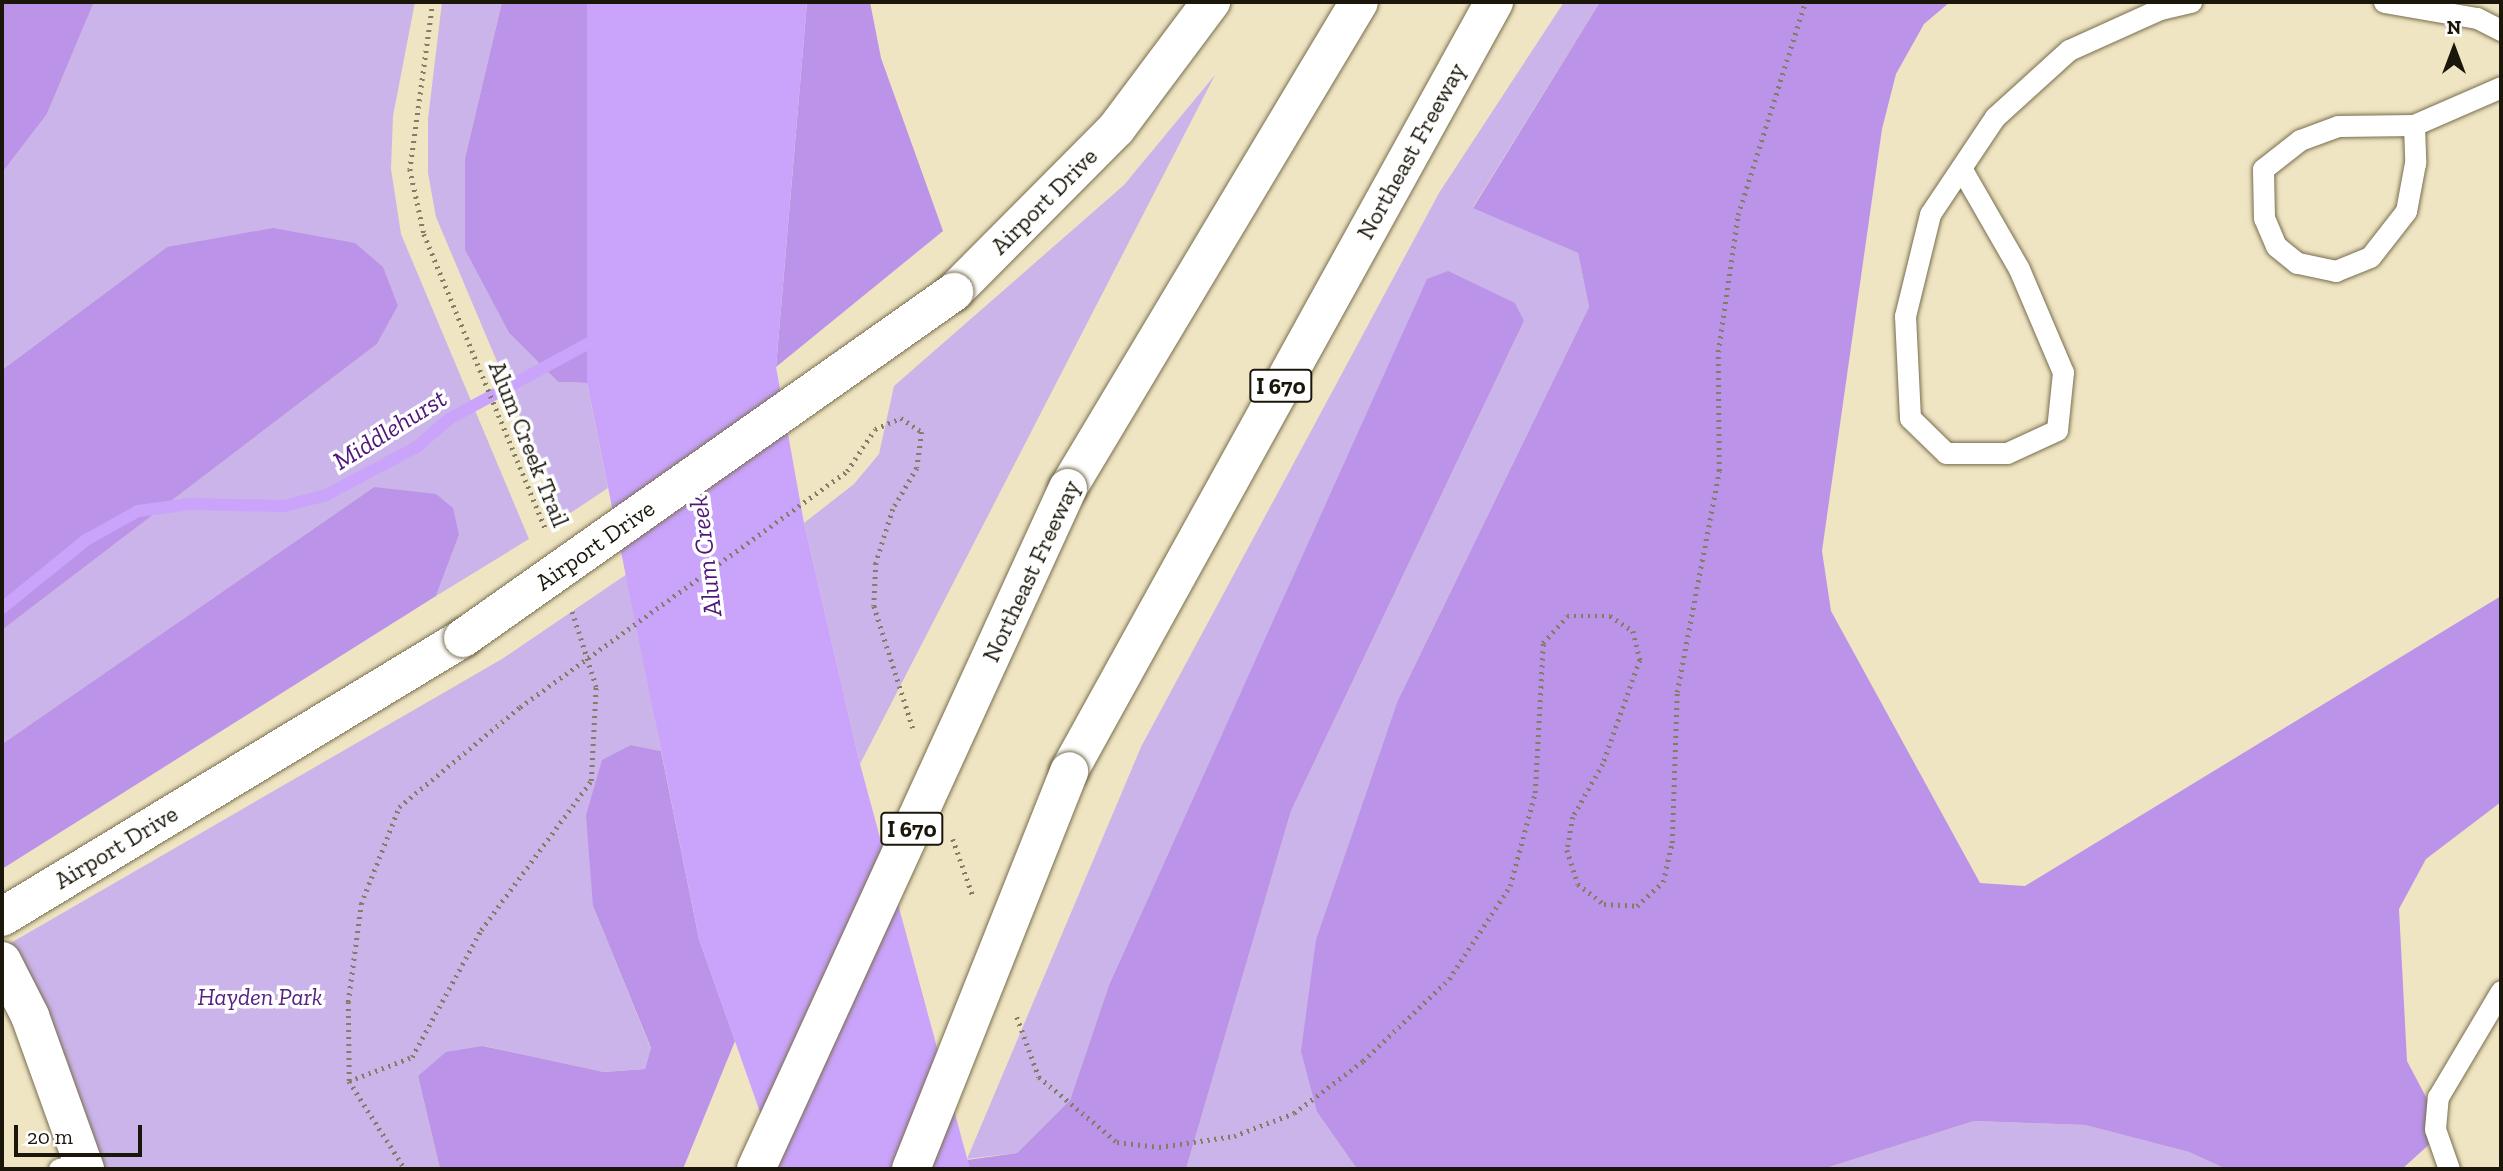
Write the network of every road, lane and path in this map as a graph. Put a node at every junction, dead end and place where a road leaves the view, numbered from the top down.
1 (433, 2) edge
2 (1211, 2) edge
3 (1359, 2) edge
4 (1494, 2) edge
5 (1805, 2) edge
6 (2191, 2) edge
7 (2384, 2) edge
8 (2501, 30) edge
9 (2501, 87) edge
10 (2414, 125) junction
11 (1961, 168) junction
12 (550, 544) dead end
13 (571, 609) dead end
14 (918, 741) dead end
15 (950, 831) dead end
16 (978, 909) dead end
17 (2, 917) edge
18 (2, 961) edge
19 (2501, 991) edge
20 (1015, 1012) dead end
21 (349, 1081) junction
22 (76, 1167) edge
23 (405, 1169) edge
24 (756, 1169) edge
25 (911, 1169) edge
26 (2449, 1169) edge

1 - 12 path, Alum Creek Trail
2 - 17 main road, Airport Drive, bridge
3 - 24 main road, Northeast Freeway / I 670, bridge
4 - 25 main road, Northeast Freeway / I 670, bridge
5 - 20 path
6 - 11 lane
7 - 8 lane
9 - 10 lane
10 - 10 lane
11 - 11 lane
13 - 21 path
14 - 21 path, bridge
15 - 16 path
18 - 22 main road
19 - 26 lane
21 - 23 path

